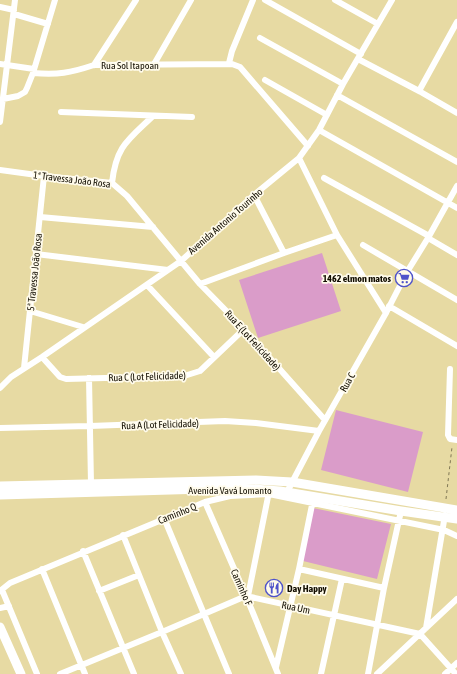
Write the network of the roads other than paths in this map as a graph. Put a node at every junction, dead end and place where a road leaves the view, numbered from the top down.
1 (15, 0) edge
2 (55, 0) edge
3 (136, 0) edge
4 (191, 0) edge
5 (253, 0) edge
6 (265, 0) edge
7 (335, 0) edge
8 (392, 0) edge
9 (0, 7) edge
10 (14, 12) junction
11 (457, 22) edge
12 (48, 24) junction
13 (378, 24) junction
14 (260, 38) dead end
15 (359, 57) junction
16 (229, 63) junction
17 (0, 64) edge
18 (8, 66) junction
19 (94, 66) junction
20 (153, 66) junction
21 (34, 71) junction
22 (265, 80) dead end
23 (343, 84) junction
24 (419, 91) junction
25 (337, 95) junction
26 (2, 100) junction
27 (456, 110) edge
28 (62, 112) dead end
29 (326, 115) junction
30 (153, 116) junction
31 (192, 117) dead end
32 (0, 122) edge
33 (319, 130) junction
34 (308, 146) junction
35 (299, 158) junction
36 (457, 162) edge
37 (0, 170) edge
38 (44, 176) junction
39 (324, 178) dead end
40 (112, 183) junction
41 (457, 186) edge
42 (254, 195) junction
43 (448, 203) junction
44 (457, 208) edge
45 (40, 217) junction
46 (153, 227) junction
47 (337, 235) junction
48 (429, 237) junction
49 (363, 245) dead end
50 (284, 253) junction
51 (36, 254) junction
52 (457, 255) edge
53 (181, 261) junction
54 (168, 270) junction
55 (407, 272) junction
56 (200, 284) junction
57 (147, 285) junction
58 (457, 300) edge
59 (389, 306) junction
60 (30, 311) junction
61 (386, 313) junction
62 (83, 327) junction
63 (244, 330) junction
64 (457, 346) edge
65 (42, 357) junction
66 (214, 357) junction
67 (24, 368) junction
68 (450, 369) dead end
69 (89, 378) junction
70 (0, 388) edge
71 (325, 420) junction
72 (90, 426) junction
73 (0, 428) edge
74 (319, 431) junction
75 (455, 440) edge
76 (292, 482) junction
77 (92, 484) junction
78 (0, 486) edge
79 (269, 492) junction
80 (287, 492) junction
81 (0, 495) edge
82 (313, 500) junction
83 (205, 502) junction
84 (457, 510) edge
85 (401, 511) junction
86 (445, 512) junction
87 (164, 518) junction
88 (457, 519) edge
89 (400, 522) junction
90 (444, 530) junction
91 (123, 535) junction
92 (457, 536) edge
93 (83, 551) junction
94 (42, 569) junction
95 (299, 569) junction
96 (139, 575) junction
97 (342, 579) junction
98 (384, 588) junction
99 (1, 591) edge
100 (99, 592) junction
101 (247, 596) junction
102 (457, 599) edge
103 (290, 605) junction
104 (9, 606) junction
105 (0, 608) edge
106 (204, 614) junction
107 (334, 615) junction
108 (376, 625) junction
109 (0, 627) edge
110 (426, 628) junction
111 (162, 632) junction
112 (420, 634) junction
113 (123, 649) junction
114 (457, 663) edge
115 (82, 665) junction
116 (276, 667) junction
117 (451, 669) junction
118 (21, 674) edge
119 (37, 674) edge
120 (60, 674) edge
121 (85, 674) edge
122 (134, 674) edge
123 (181, 674) edge
124 (229, 674) edge
125 (278, 674) edge
126 (321, 674) edge
127 (368, 674) edge
128 (376, 674) edge
129 (445, 674) edge
130 (456, 674) edge

1 - 10 street
2 - 12 street
3 - 19 street
4 - 20 street
5 - 16 street
6 - 15 street
7 - 13 street
8 - 13 street, Avenida Antonio Tourinho
9 - 10 street
10 - 12 street
10 - 18 street
11 - 24 street
12 - 21 street
13 - 15 street, Avenida Antonio Tourinho
14 - 23 street
15 - 23 street, Avenida Antonio Tourinho
15 - 24 street
16 - 20 street, Rua Sol Itapoan
16 - 34 street
17 - 18 street, Rua Sol Itapoan
18 - 21 street, Rua Sol Itapoan
18 - 26 street
19 - 20 street, Rua Sol Itapoan
19 - 21 street, Rua Sol Itapoan
21 - 26 street
22 - 29 street
23 - 25 street, Avenida Antonio Tourinho
24 - 27 street
25 - 29 street, Avenida Antonio Tourinho
25 - 36 street
26 - 32 street
28 - 30 street
29 - 33 street, Avenida Antonio Tourinho
30 - 31 street
30 - 40 street
33 - 34 street, Avenida Antonio Tourinho
33 - 43 street
34 - 35 street, Avenida Antonio Tourinho
35 - 42 street, Avenida Antonio Tourinho
35 - 47 street
37 - 38 street, 1ª Travessa João Rosa
38 - 40 street, 1ª Travessa João Rosa
38 - 45 street, 5ª Travessa João Rosa
39 - 48 street
40 - 46 street, 1ª Travessa João Rosa
41 - 43 street, Rua C
42 - 50 street
42 - 53 street, Avenida Antonio Tourinho
43 - 44 street
43 - 48 street, Rua C
45 - 46 street
45 - 51 street, 5ª Travessa João Rosa
46 - 53 street, 1ª Travessa João Rosa
47 - 50 street
47 - 61 street
48 - 52 street
48 - 55 street, Rua C
49 - 55 street
50 - 56 street
51 - 54 street
51 - 60 street, 5ª Travessa João Rosa
53 - 54 street, Avenida Antonio Tourinho
53 - 56 street, Rua E (Lot Felicidade)
54 - 57 street, Avenida Antonio Tourinho
55 - 58 street
55 - 59 street, Rua C
56 - 63 street, Rua E (Lot Felicidade)
57 - 62 street, Avenida Antonio Tourinho
57 - 66 street
59 - 61 street, Rua C
59 - 64 street
60 - 62 street
60 - 67 street, 5ª Travessa João Rosa
61 - 71 street, Rua C
62 - 65 street, Avenida Antonio Tourinho
63 - 66 street, Rua C (Lot Felicidade)
63 - 71 street, Rua E (Lot Felicidade)
65 - 67 street, Avenida Antonio Tourinho
65 - 69 street, Rua C (Lot Felicidade)
66 - 69 street, Rua C (Lot Felicidade)
67 - 70 street, Avenida Antonio Tourinho
68 - 75 street
69 - 72 street
71 - 74 street, Rua C
72 - 73 street, Rua A (Lot Felicidade)
72 - 74 street, Rua A (Lot Felicidade)
72 - 77 street
74 - 76 street, Rua C
76 - 77 street, Avenida Vavá Lomanto
76 - 80 street, Rua C
76 - 86 street, Avenida Vavá Lomanto
77 - 78 street, Avenida Vavá Lomanto
79 - 80 street, Avenida Vavá Lomanto
79 - 81 street, Avenida Vavá Lomanto
79 - 82 street, Caminho Q
79 - 83 street, Caminho Q
79 - 101 street
80 - 82 street, Avenida Vavá Lomanto
82 - 85 street, Avenida Vavá Lomanto
82 - 89 street, Caminho Q
82 - 95 street
83 - 87 street, Caminho Q
83 - 101 street, Caminho F
84 - 86 street, Avenida Vavá Lomanto
85 - 86 street, Avenida Vavá Lomanto
85 - 89 street
86 - 88 street, Avenida Vavá Lomanto
86 - 90 street
87 - 91 street, Caminho Q
87 - 106 street
89 - 90 street, Caminho Q
89 - 98 street
90 - 92 street, Caminho Q
90 - 110 street
91 - 93 street, Caminho Q
91 - 96 street
93 - 94 street, Caminho Q
93 - 100 street
94 - 99 street, Caminho Q
94 - 115 street
95 - 97 street
95 - 103 street
96 - 100 street
96 - 111 street
97 - 98 street
97 - 107 street
98 - 108 street
99 - 104 street
100 - 113 street
101 - 103 street, Rua Um
101 - 106 street
101 - 116 street, Caminho F
102 - 110 street
103 - 107 street, Rua Um
103 - 116 street
104 - 105 street
104 - 119 street
106 - 111 street
106 - 124 street
107 - 108 street, Rua Um
107 - 126 street
108 - 112 street, Rua Um
108 - 127 street
109 - 118 street
110 - 112 street
111 - 113 street
111 - 123 street
112 - 117 street
112 - 128 street
113 - 115 street
113 - 122 street
114 - 117 street
115 - 120 street
115 - 121 street
116 - 125 street, Caminho F
117 - 129 street
117 - 130 street

